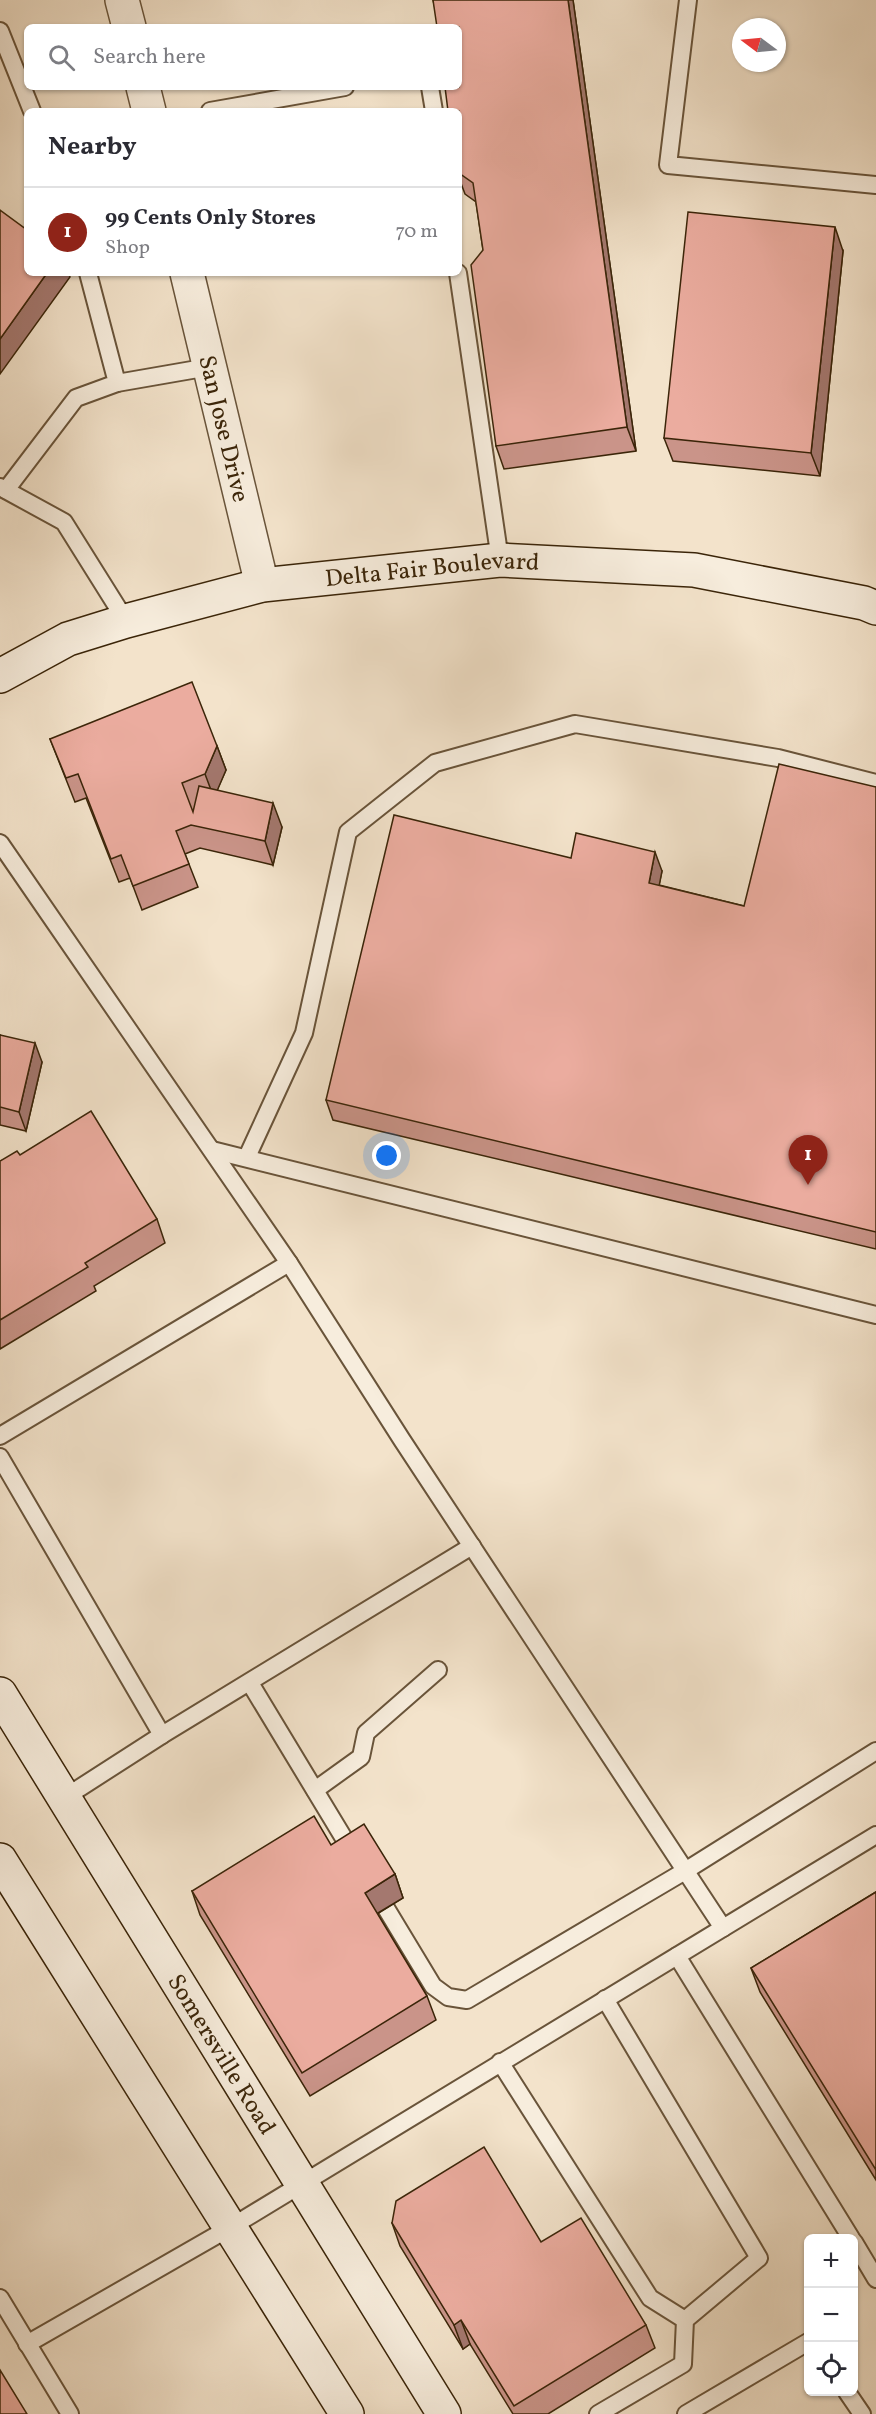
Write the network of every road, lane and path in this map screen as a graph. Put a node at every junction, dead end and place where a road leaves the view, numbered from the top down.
1 (122, 0) edge
2 (688, 0) edge
3 (128, 24) edge
4 (0, 31) edge
5 (144, 90) edge
6 (328, 90) edge
7 (430, 90) edge
8 (31, 108) edge
9 (148, 108) edge
10 (227, 108) edge
11 (434, 108) edge
12 (876, 185) edge
13 (89, 276) edge
14 (188, 276) edge
15 (458, 276) edge
16 (209, 367) junction
17 (117, 383) junction
18 (3, 489) edge
19 (500, 560) junction
20 (262, 585) junction
21 (876, 608) edge
22 (126, 621) junction
23 (0, 676) edge
24 (876, 783) edge
25 (0, 843) edge
26 (212, 1150) junction
27 (247, 1157) junction
28 (289, 1263) junction
29 (876, 1315) edge
30 (0, 1436) edge
31 (0, 1457) edge
32 (472, 1546) junction
33 (438, 1670) dead end
34 (250, 1683) junction
35 (0, 1694) edge
36 (162, 1735) junction
37 (876, 1750) edge
38 (315, 1790) junction
39 (64, 1798) junction
40 (876, 1835) edge
41 (0, 1860) edge
42 (685, 1871) junction
43 (723, 1928) junction
44 (677, 1956) junction
45 (605, 1999) junction
46 (500, 2062) junction
47 (302, 2182) junction
48 (231, 2227) junction
49 (848, 2234) edge
50 (858, 2250) edge
51 (876, 2279) edge
52 (0, 2298) edge
53 (685, 2320) junction
54 (27, 2344) junction
55 (804, 2344) edge
56 (850, 2396) edge
57 (70, 2414) edge
58 (347, 2414) edge
59 (444, 2414) edge
60 (598, 2414) edge
61 (686, 2414) edge
62 (861, 2414) edge

1 - 3 main road
2 - 12 lane
4 - 8 lane
5 - 9 main road
6 - 10 lane
7 - 11 lane
13 - 17 lane
14 - 16 main road, San Jose Drive
15 - 19 lane
16 - 17 lane
16 - 20 main road, San Jose Drive
17 - 18 lane
18 - 22 lane
19 - 20 main road, Delta Fair Boulevard
19 - 21 main road, Delta Fair Boulevard
20 - 22 main road, Delta Fair Boulevard
22 - 23 main road, Delta Fair Boulevard
24 - 27 lane
25 - 26 lane
26 - 27 lane
26 - 28 lane
27 - 29 lane
28 - 30 lane
28 - 32 lane
31 - 36 lane
32 - 34 lane
32 - 42 lane
33 - 38 lane
34 - 36 lane
34 - 38 lane
35 - 39 main road, Somersville Road
36 - 39 lane
37 - 42 lane
38 - 42 lane
39 - 47 main road, Somersville Road
40 - 43 lane
41 - 48 main road
42 - 43 lane
43 - 44 lane
44 - 45 lane
44 - 49 lane
45 - 46 lane
45 - 53 lane
46 - 47 lane
46 - 53 lane
47 - 48 lane
47 - 59 main road, Somersville Road
48 - 54 lane
48 - 58 main road
50 - 51 lane
52 - 54 lane
53 - 60 lane
54 - 57 lane
55 - 61 lane
56 - 62 lane

